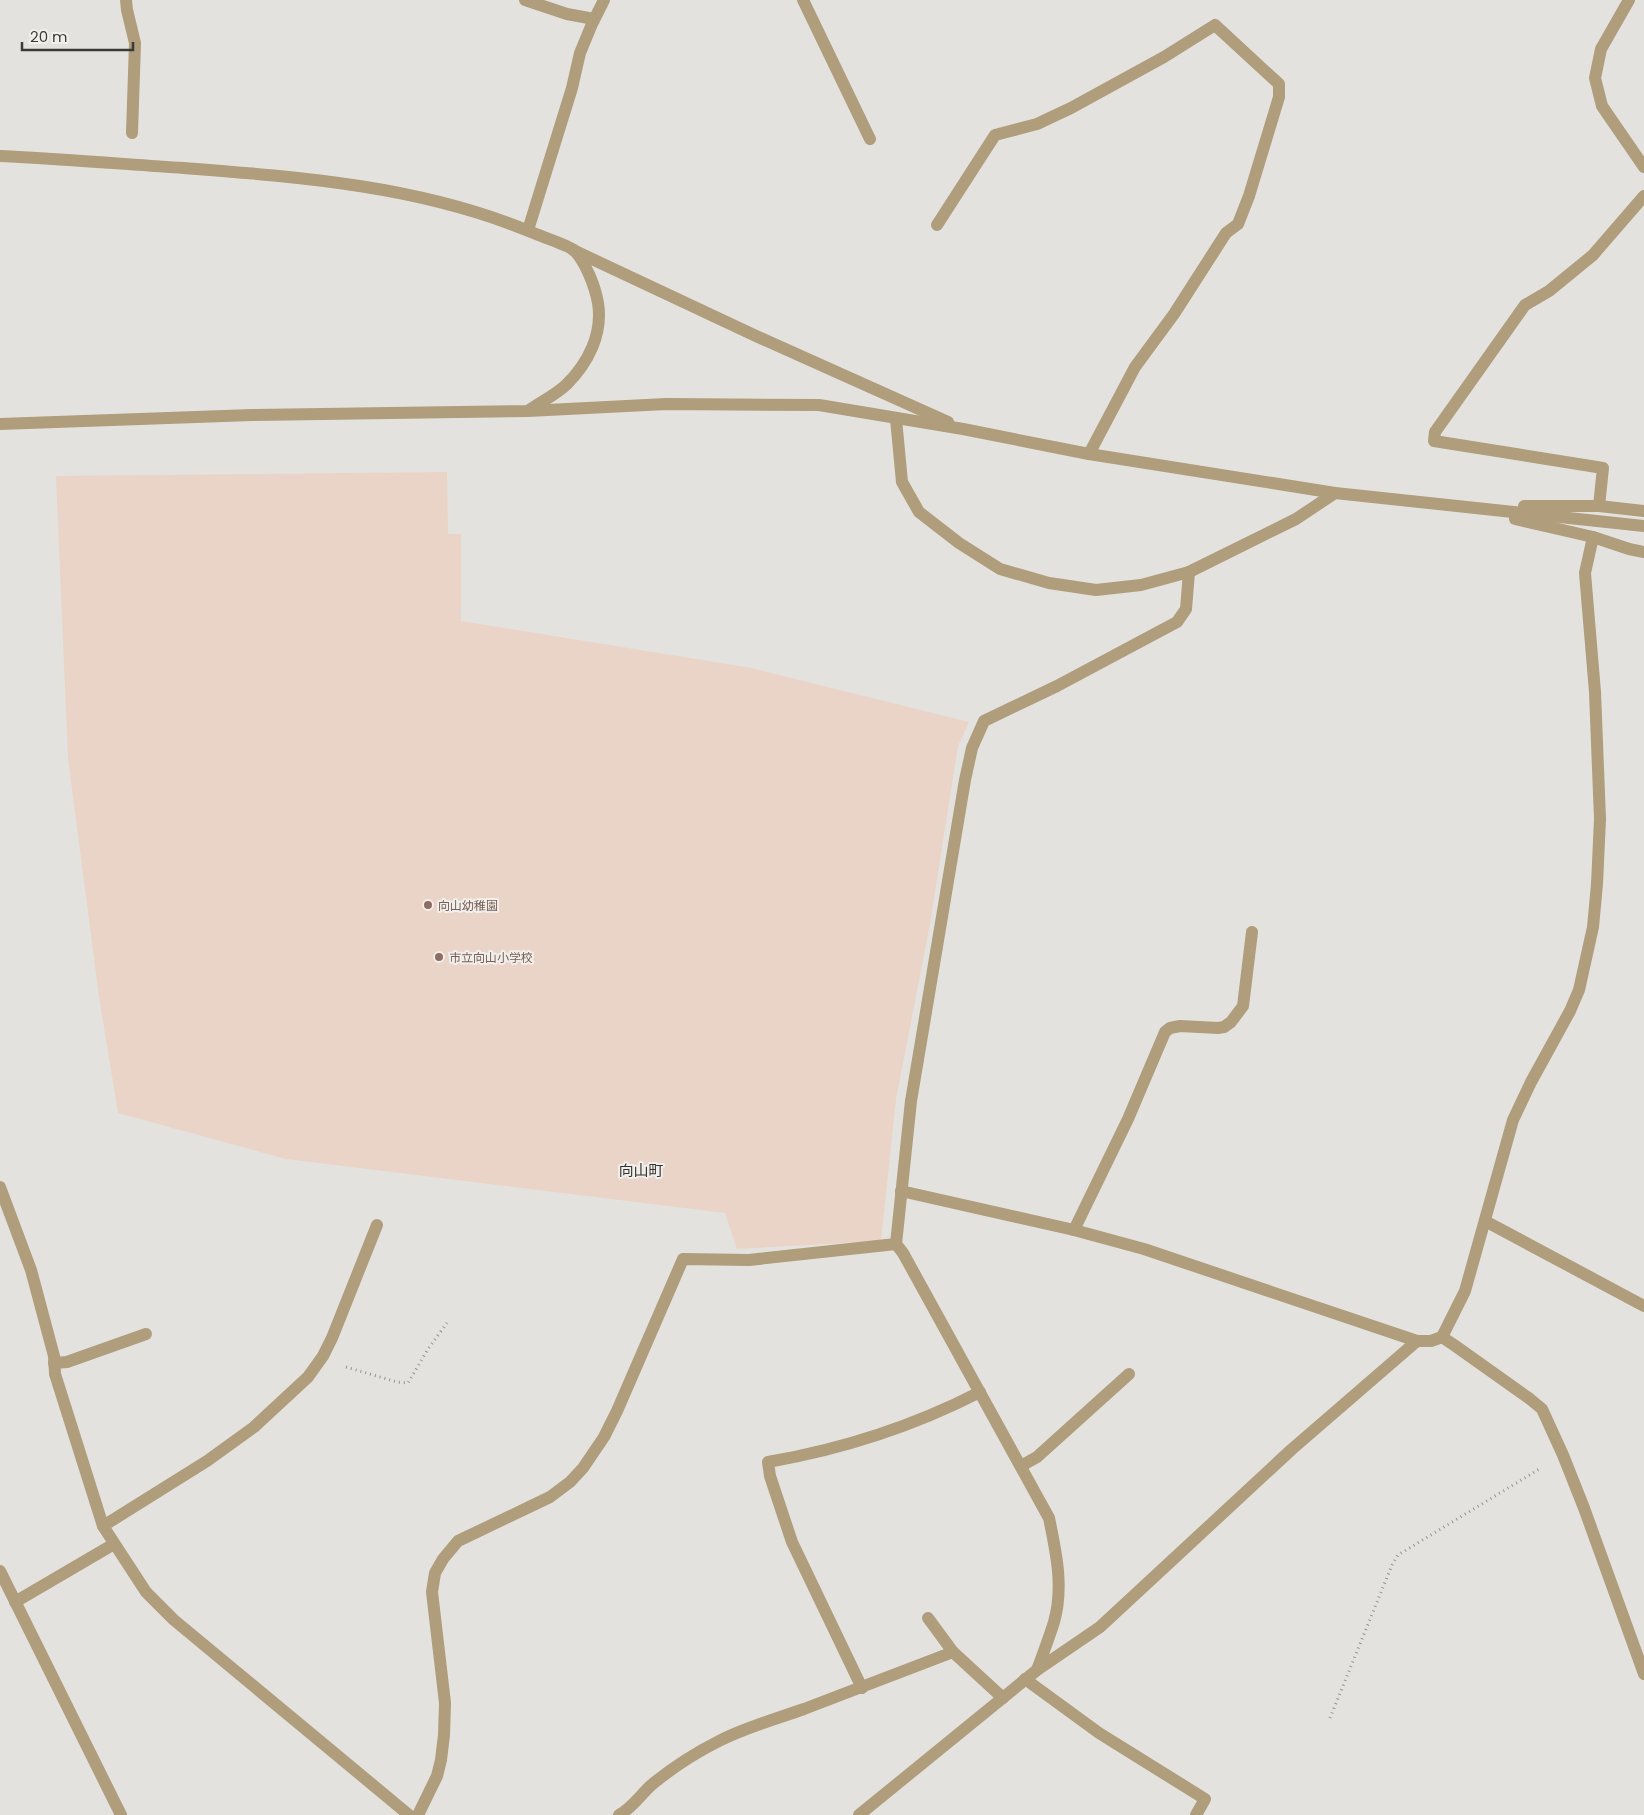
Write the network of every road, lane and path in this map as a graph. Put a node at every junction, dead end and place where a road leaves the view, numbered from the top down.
1 (126, 0) edge
2 (525, 0) edge
3 (604, 0) edge
4 (804, 0) edge
5 (1629, 0) edge
6 (594, 19) junction
7 (132, 133) dead end
8 (870, 139) dead end
9 (0, 156) edge
10 (1644, 167) edge
11 (1644, 196) edge
12 (937, 225) dead end
13 (528, 230) junction
14 (573, 250) junction
15 (528, 411) junction
16 (896, 419) junction
17 (0, 424) edge
18 (963, 429) junction
19 (1089, 454) junction
20 (1335, 493) junction
21 (1462, 506) junction
22 (1599, 506) junction
23 (1644, 511) edge
24 (1644, 526) edge
25 (1593, 537) junction
26 (1644, 552) edge
27 (1189, 572) junction
28 (1252, 932) dead end
29 (0, 1187) edge
30 (901, 1191) junction
31 (1485, 1221) junction
32 (377, 1226) dead end
33 (1074, 1230) junction
34 (896, 1244) junction
35 (1644, 1306) edge
36 (447, 1324) dead end
37 (146, 1334) dead end
38 (1442, 1337) junction
39 (1417, 1341) junction
40 (321, 1360) junction
41 (54, 1363) junction
42 (1129, 1374) dead end
43 (980, 1392) junction
44 (1563, 1455) junction
45 (1021, 1466) junction
46 (103, 1526) junction
47 (114, 1544) junction
48 (0, 1571) edge
49 (3, 1585) edge
50 (15, 1602) junction
51 (928, 1618) dead end
52 (953, 1652) junction
53 (1037, 1670) junction
54 (1644, 1674) edge
55 (1025, 1680) junction
56 (862, 1688) junction
57 (1003, 1698) junction
58 (1330, 1718) dead end
59 (121, 1815) edge
60 (408, 1815) edge
61 (418, 1815) edge
62 (619, 1815) edge
63 (859, 1815) edge
64 (1196, 1815) edge

1 - 7 street
2 - 6 street
3 - 6 street
4 - 8 street
5 - 10 street
6 - 13 street
9 - 13 street
11 - 22 street
12 - 19 street
13 - 14 street
14 - 15 street
14 - 18 street
15 - 16 street
15 - 17 street
16 - 18 street
16 - 27 street
18 - 19 street
19 - 20 street
20 - 21 street
20 - 27 street
21 - 22 street
21 - 24 street
21 - 25 street
22 - 23 street
25 - 26 street
25 - 31 street
27 - 30 street
28 - 33 street
29 - 41 street
30 - 33 street
30 - 34 street
31 - 35 street
31 - 38 street
32 - 40 street
33 - 39 street
34 - 43 street
34 - 61 street
36 - 40 path
37 - 41 street
38 - 39 street
38 - 44 street
39 - 53 street
40 - 46 street
41 - 46 street
42 - 45 street
43 - 45 street
43 - 56 street
44 - 54 street
44 - 58 path
45 - 53 street
46 - 47 street
47 - 50 street
47 - 60 street
48 - 49 street
49 - 50 street
50 - 59 street
51 - 52 street
52 - 56 street
52 - 57 street
53 - 55 street
55 - 57 street
55 - 64 street
56 - 62 street
57 - 63 street

